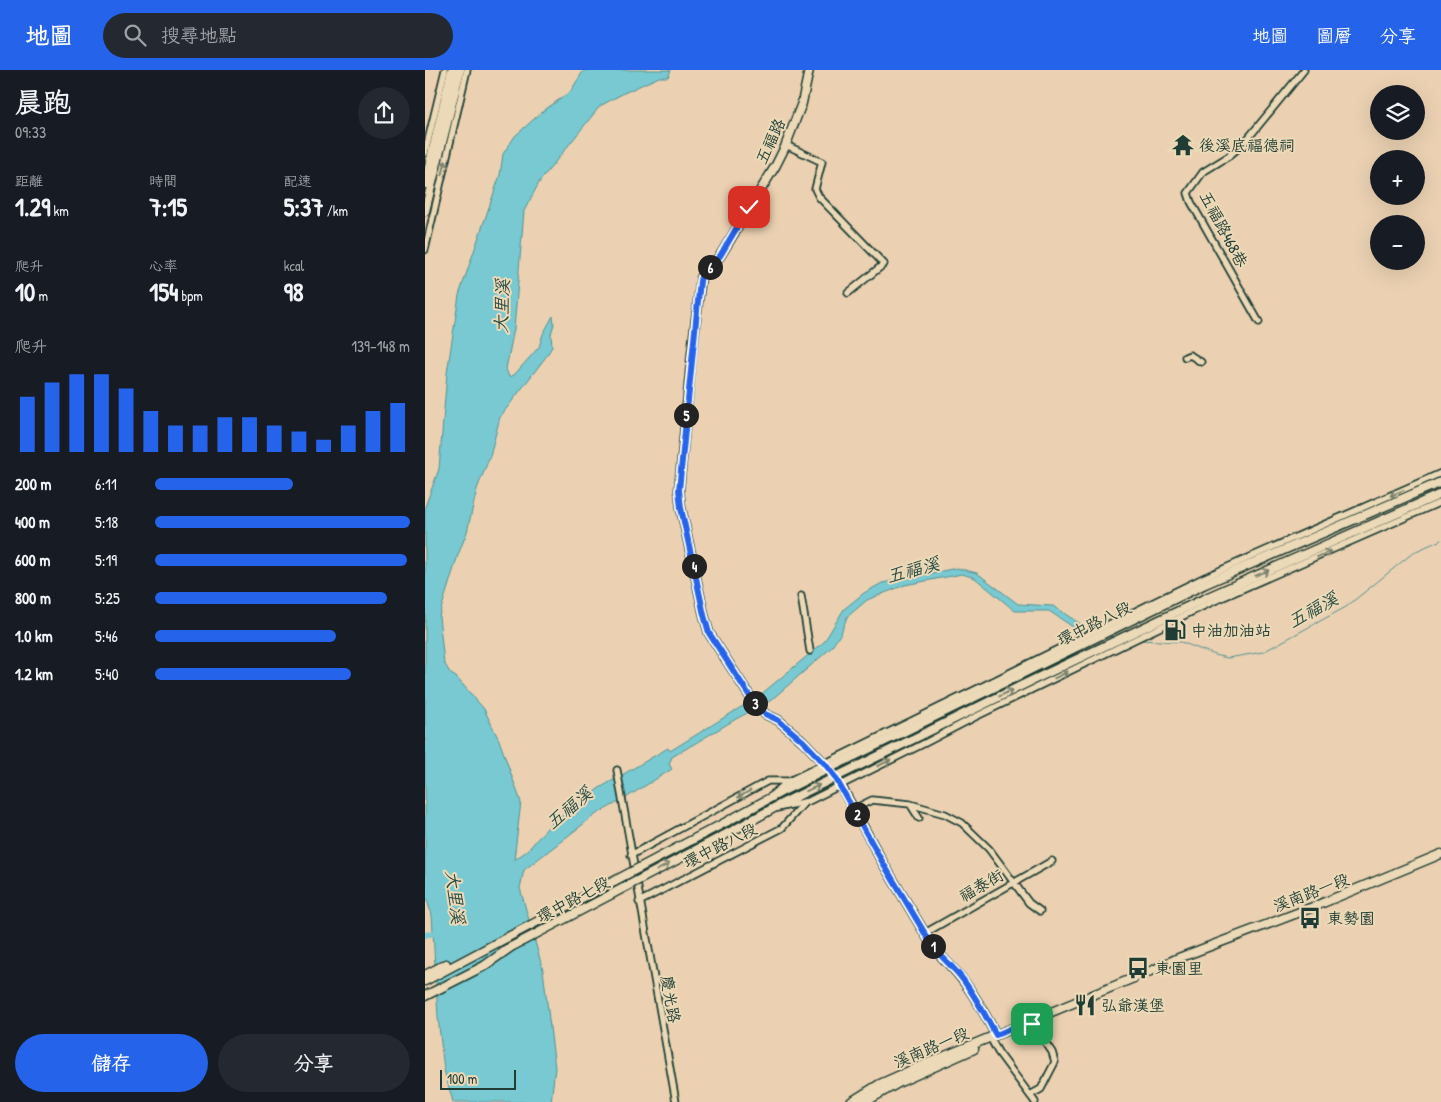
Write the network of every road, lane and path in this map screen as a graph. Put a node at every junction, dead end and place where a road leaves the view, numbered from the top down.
1 (445, 70) edge
2 (452, 70) edge
3 (460, 70) edge
4 (467, 70) edge
5 (809, 70) edge
6 (1304, 70) edge
7 (786, 145) junction
8 (425, 153) edge
9 (425, 184) edge
10 (425, 211) edge
11 (427, 233) edge
12 (425, 250) edge
13 (848, 293) dead end
14 (1259, 322) dead end
15 (1185, 357) dead end
16 (1201, 362) dead end
17 (1441, 473) edge
18 (1441, 482) edge
19 (1441, 494) edge
20 (1441, 502) edge
21 (1202, 582) junction
22 (801, 596) dead end
23 (1211, 599) junction
24 (1123, 641) junction
25 (810, 651) dead end
26 (827, 766) junction
27 (617, 770) dead end
28 (835, 777) junction
29 (789, 781) junction
30 (840, 785) junction
31 (765, 800) junction
32 (805, 802) junction
33 (910, 804) junction
34 (854, 809) junction
35 (770, 810) junction
36 (919, 818) dead end
37 (728, 821) joint
38 (734, 830) joint
39 (1441, 854) edge
40 (631, 856) junction
41 (1052, 861) dead end
42 (1015, 881) junction
43 (639, 902) junction
44 (1039, 912) dead end
45 (925, 933) junction
46 (507, 937) junction
47 (511, 947) junction
48 (425, 975) edge
49 (425, 981) edge
50 (425, 991) edge
51 (425, 996) edge
52 (1029, 1024) junction
53 (994, 1038) junction
54 (1030, 1095) junction
55 (675, 1102) edge
56 (851, 1102) edge
57 (865, 1102) edge
58 (1035, 1102) edge

1 - 8 street
2 - 9 street
3 - 10 street
11 -> 4 street
5 - 7 street, 五福路
6 - 14 street, 五福路468巷
7 - 13 street
7 - 26 street, 五福路
11 - 12 street
15 - 16 street
17 -> 21 street, 環中路八段
18 - 21 street, 環中路八段
23 -> 19 street, 環中路八段
23 -> 20 street, 環中路八段
21 - 23 street
21 - 26 street, 環中路八段
22 - 25 street
23 - 24 street, 環中路八段
23 - 24 street, 環中路八段
28 -> 24 street, 環中路八段
30 -> 24 street, 環中路八段
26 - 28 street
26 - 29 street, 環中路八段
26 - 31 street, 環中路八段
27 - 40 street, 慶光路
28 - 30 street
35 -> 28 street, 環中路八段
29 - 31 street, 環中路八段
29 -> 40 street, 環中路八段
30 - 32 street, 環中路八段
30 - 34 street
31 - 37 street, 環中路八段
32 - 35 street, 環中路八段
32 - 43 street, 環中路八段
33 - 34 street
33 - 36 street
33 - 42 street
34 - 45 street
35 - 38 street, 環中路八段
37 - 46 street, 環中路七段, bridge
47 -> 38 street, 環中路七段, bridge
39 - 52 street, 溪南路一段
40 - 43 street, 慶光路
41 - 42 street, 福泰街
42 - 44 street
42 - 45 street, 福泰街
43 - 55 street, 慶光路
45 - 53 street
46 - 48 street
46 - 49 street, 環中路七段
47 - 50 street, 環中路七段
47 - 51 street
52 - 53 street, 溪南路一段
52 - 54 street
53 - 54 street
53 - 56 street, 溪南路一段
53 - 57 street, 溪南路一段
54 - 58 street

